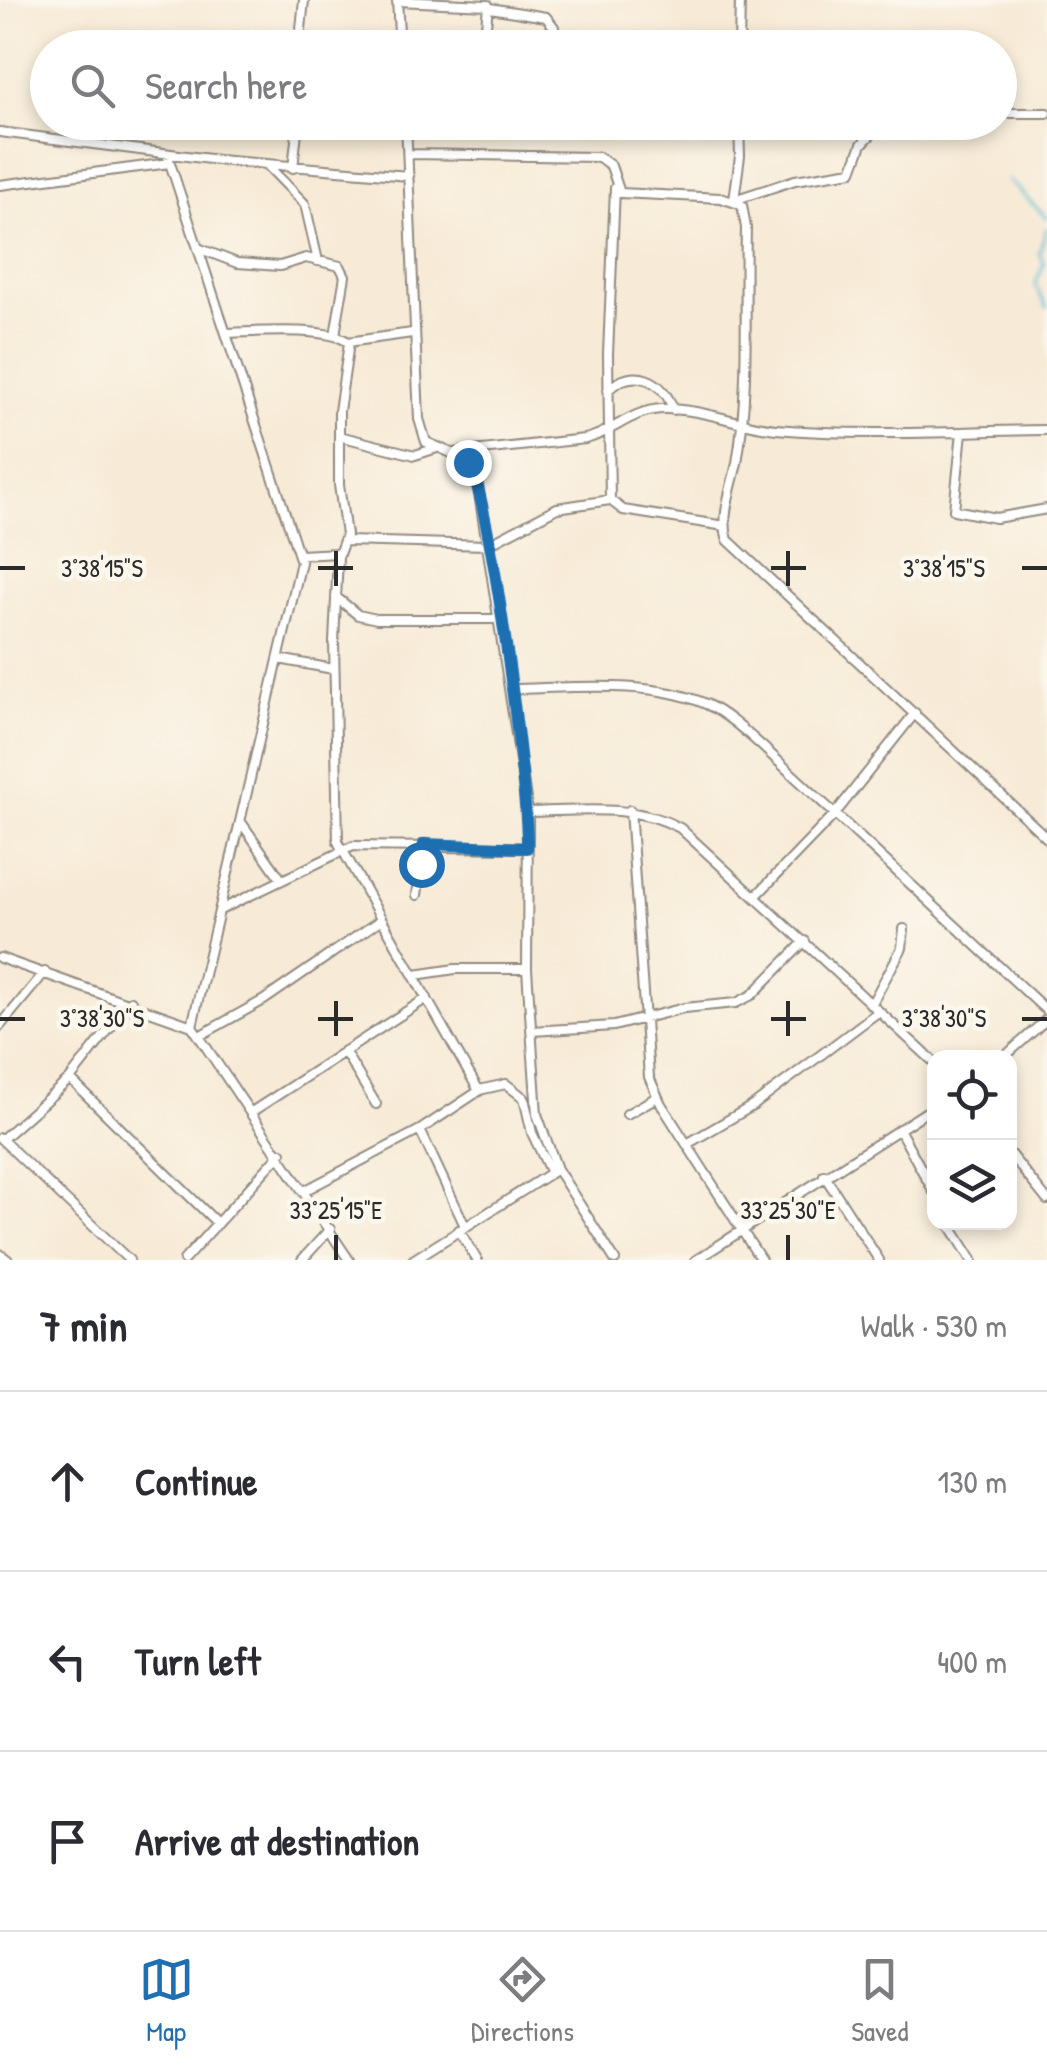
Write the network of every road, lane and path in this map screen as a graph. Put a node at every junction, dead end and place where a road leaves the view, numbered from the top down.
1 (304, 0) edge
2 (740, 0) edge
3 (397, 1) edge
4 (490, 8) junction
5 (300, 30) edge
6 (399, 30) edge
7 (487, 30) edge
8 (554, 30) edge
9 (739, 30) edge
10 (1047, 113) edge
11 (1017, 114) edge
12 (0, 132) edge
13 (30, 137) edge
14 (52, 140) edge
15 (296, 140) edge
16 (408, 140) edge
17 (739, 140) edge
18 (866, 140) edge
19 (409, 154) junction
20 (168, 158) junction
21 (268, 166) junction
22 (293, 168) junction
23 (409, 176) junction
24 (0, 185) edge
25 (615, 188) junction
26 (734, 200) junction
27 (198, 248) junction
28 (318, 261) junction
29 (226, 333) junction
30 (412, 333) junction
31 (335, 336) junction
32 (348, 342) junction
33 (608, 390) junction
34 (674, 410) junction
35 (742, 424) junction
36 (611, 426) junction
37 (1047, 430) edge
38 (962, 432) junction
39 (339, 436) junction
40 (437, 448) junction
41 (454, 453) junction
42 (610, 500) junction
43 (1047, 509) edge
44 (725, 526) junction
45 (346, 541) junction
46 (487, 545) junction
47 (339, 553) junction
48 (299, 555) junction
49 (336, 597) junction
50 (358, 614) junction
51 (500, 619) junction
52 (335, 627) junction
53 (280, 659) junction
54 (333, 669) junction
55 (510, 689) junction
56 (915, 713) junction
57 (630, 810) junction
58 (528, 812) junction
59 (834, 816) junction
60 (240, 821) junction
61 (1047, 838) edge
62 (424, 844) junction
63 (527, 848) junction
64 (339, 849) junction
65 (281, 880) junction
66 (417, 894) dead end
67 (756, 896) junction
68 (220, 910) junction
69 (379, 921) junction
70 (904, 929) dead end
71 (805, 941) junction
72 (0, 958) edge
73 (527, 969) junction
74 (46, 972) junction
75 (415, 975) junction
76 (427, 998) junction
77 (131, 1002) junction
78 (874, 1008) junction
79 (1047, 1011) edge
80 (645, 1018) junction
81 (1047, 1018) edge
82 (0, 1026) edge
83 (192, 1026) junction
84 (532, 1031) junction
85 (201, 1035) junction
86 (1012, 1050) edge
87 (344, 1052) junction
88 (927, 1056) edge
89 (70, 1079) junction
90 (479, 1090) junction
91 (657, 1097) junction
92 (376, 1104) dead end
93 (253, 1111) junction
94 (927, 1111) edge
95 (627, 1114) dead end
96 (899, 1129) junction
97 (420, 1130) junction
98 (1, 1138) edge
99 (687, 1144) junction
100 (281, 1153) junction
101 (1017, 1162) edge
102 (554, 1171) junction
103 (824, 1175) junction
104 (927, 1179) edge
105 (304, 1190) junction
106 (1046, 1197) edge
107 (216, 1222) junction
108 (462, 1228) junction
109 (330, 1229) junction
110 (953, 1230) edge
111 (740, 1231) junction
112 (0, 1254) edge
113 (8, 1260) edge
114 (128, 1260) edge
115 (184, 1260) edge
116 (302, 1260) edge
117 (349, 1260) edge
118 (413, 1260) edge
119 (477, 1260) edge
120 (615, 1260) edge
121 (696, 1260) edge
122 (761, 1260) edge
123 (879, 1260) edge
124 (972, 1260) edge

1 - 5 street
2 - 9 street
3 - 4 street
3 - 6 street
4 - 7 street
4 - 8 street
10 - 11 street
12 - 13 street
14 - 20 street
15 - 22 street
16 - 19 street
17 - 26 street
18 - 26 street
19 - 23 street
19 - 25 street
20 - 21 street
20 - 24 street
20 - 27 street
21 - 22 street
21 - 28 street
22 - 23 street
23 - 30 street
25 - 26 street
25 - 33 street
26 - 35 street
27 - 28 street
27 - 29 street
28 - 31 street
29 - 31 street
29 - 48 street
30 - 32 street
30 - 40 street
31 - 32 street
32 - 39 street
33 - 34 street
33 - 36 street
34 - 35 street
34 - 36 street
35 - 38 street
35 - 44 street
36 - 41 street
36 - 42 street
37 - 38 street
38 - 43 street
39 - 40 street
39 - 45 street
40 - 41 street
41 - 46 street
42 - 44 street
42 - 46 street
44 - 56 street
45 - 46 street
45 - 47 street
46 - 51 street
47 - 48 street
47 - 49 street
48 - 53 street
49 - 50 street
49 - 52 street
50 - 51 street
50 - 52 street
51 - 55 street
52 - 54 street
53 - 54 street
53 - 60 street
54 - 64 street
55 - 58 street
55 - 59 street
56 - 59 street
56 - 61 street
57 - 58 street
57 - 67 street
57 - 80 street
58 - 63 street
59 - 67 street
59 - 79 street
60 - 65 street
60 - 68 street
62 - 63 street
62 - 64 street
62 - 66 street
63 - 73 street
64 - 65 street
64 - 69 street
65 - 68 street
67 - 71 street
68 - 83 street
69 - 75 street
69 - 85 street
70 - 78 street
71 - 78 street
71 - 80 street
72 - 74 street
73 - 75 street
73 - 84 street
74 - 77 street
74 - 82 street
75 - 76 street
76 - 87 street
76 - 90 street
77 - 83 street
77 - 89 street
78 - 88 street
78 - 99 street
80 - 84 street
80 - 91 street
81 - 86 street
83 - 85 street
84 - 102 street
85 - 93 street
87 - 92 street
87 - 93 street
89 - 98 street
89 - 107 street
90 - 97 street
90 - 102 street
91 - 95 street
91 - 99 street
93 - 100 street
94 - 96 street
96 - 103 street
96 - 104 street
97 - 105 street
97 - 108 street
98 - 114 street
99 - 111 street
100 - 105 street
100 - 107 street
101 - 106 street
102 - 108 street
102 - 120 street
103 - 111 street
103 - 123 street
105 - 109 street
107 - 115 street
108 - 118 street
108 - 119 street
109 - 116 street
109 - 117 street
110 - 124 street
111 - 121 street
111 - 122 street
112 - 113 street

